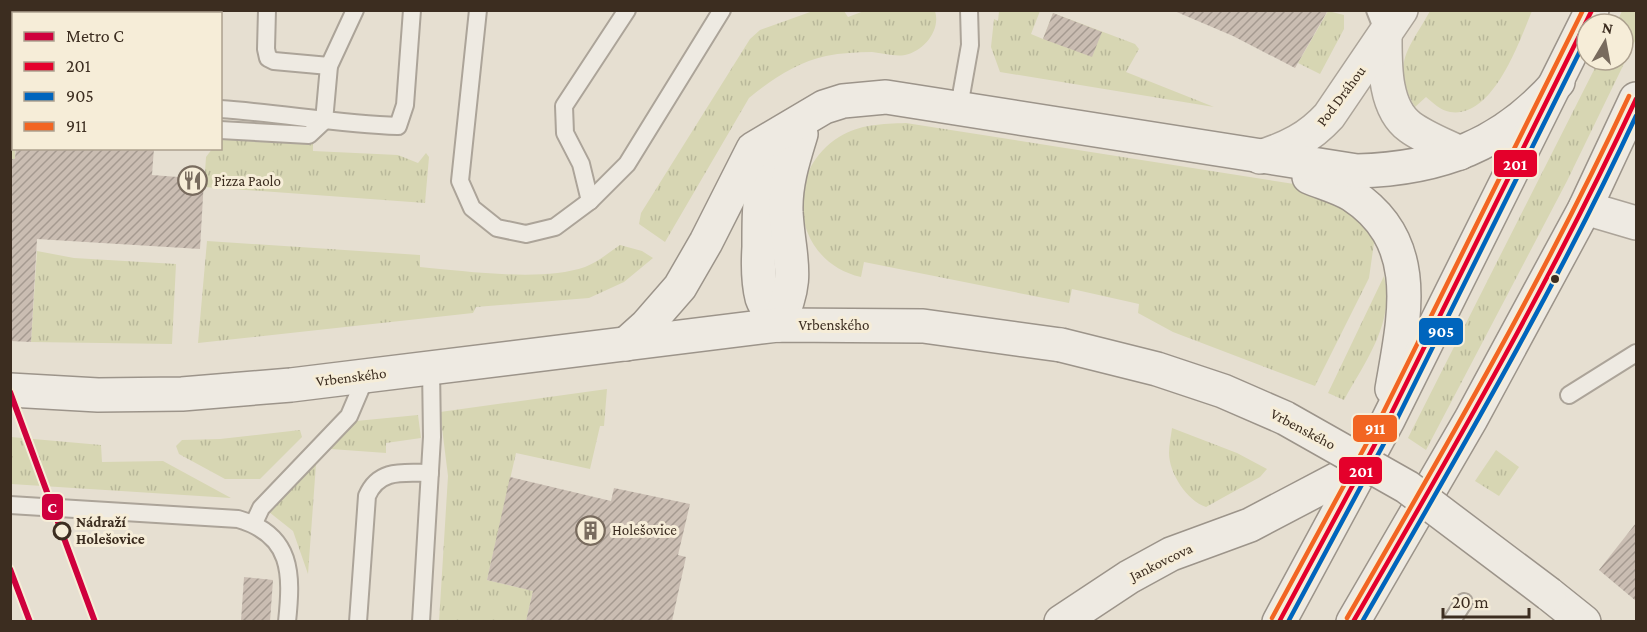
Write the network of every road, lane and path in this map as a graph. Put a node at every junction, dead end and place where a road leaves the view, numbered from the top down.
1 (267, 10) edge
2 (355, 10) edge
3 (412, 10) edge
4 (478, 10) edge
5 (627, 10) edge
6 (722, 10) edge
7 (969, 10) edge
8 (1592, 10) edge
9 (1387, 19) edge
10 (329, 66) junction
11 (1558, 82) junction
12 (1636, 99) edge
13 (959, 107) junction
14 (222, 109) edge
15 (807, 116) junction
16 (324, 122) junction
17 (222, 130) edge
18 (1460, 153) junction
19 (1260, 157) junction
20 (590, 201) junction
21 (1585, 208) junction
22 (1636, 223) edge
23 (778, 325) junction
24 (626, 344) junction
25 (1636, 353) edge
26 (431, 367) junction
27 (366, 376) junction
28 (10, 390) edge
29 (1569, 394) dead end
30 (1388, 420) junction
31 (1364, 465) junction
32 (430, 473) junction
33 (10, 505) edge
34 (254, 523) junction
35 (1464, 602) dead end
36 (1078, 617) edge
37 (287, 621) edge
38 (358, 621) edge
39 (421, 621) edge
40 (1279, 621) edge
41 (1353, 621) edge
42 (1451, 621) edge
43 (1584, 621) edge

1 - 10 lane
2 - 10 lane
3 - 16 lane
4 - 20 lane
5 - 20 lane
6 - 20 lane
7 - 13 lane
8 - 11 main road
9 - 18 main road
9 - 19 main road, Pod Dráhou
10 - 16 lane
11 - 18 main road
11 - 30 main road
12 - 21 main road
13 - 15 main road
13 - 19 main road
14 - 16 lane
15 - 23 main road
15 - 24 main road
16 - 17 lane
18 - 19 main road
19 - 30 main road
21 - 22 main road
21 - 41 main road
23 - 24 main road, Vrbenského
23 - 43 main road, Vrbenského, bridge
24 - 26 main road, Vrbenského
25 - 29 lane
26 - 27 main road, Vrbenského
26 - 32 lane
27 - 28 main road, Vrbenského
27 - 34 lane
30 - 31 main road
31 - 36 main road, Jankovcova
31 - 40 main road
32 - 38 lane
32 - 39 lane
33 - 34 lane
34 - 37 lane
35 - 42 lane

